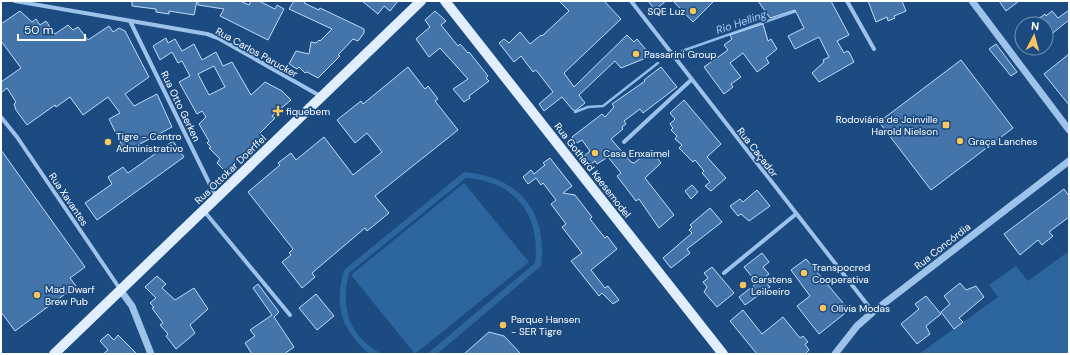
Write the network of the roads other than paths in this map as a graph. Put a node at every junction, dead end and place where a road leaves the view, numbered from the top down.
1 (15, 1) edge
2 (445, 1) edge
3 (631, 1) edge
4 (847, 1) edge
5 (972, 1) edge
6 (417, 3) edge
7 (130, 21) junction
8 (874, 49) dead end
9 (691, 80) junction
10 (322, 97) junction
11 (1, 117) edge
12 (1069, 130) edge
13 (624, 142) dead end
14 (1069, 161) edge
15 (217, 198) junction
16 (204, 210) junction
17 (796, 214) junction
18 (724, 273) dead end
19 (122, 290) junction
20 (873, 312) junction
21 (290, 315) dead end
22 (54, 354) edge
23 (151, 354) edge
24 (723, 354) edge
25 (835, 354) edge

1 - 7 street, Rua Carlos Parucker
2 - 24 main road, Rua Gothard Kaesemodel
3 - 9 street, Rua Caçador
4 - 8 street
5 - 12 street
6 - 10 main road, Rua Ottokar Doerffel
7 - 10 street, Rua Carlos Parucker
7 - 15 street, Rua Otto Gerken
9 - 13 street
9 - 17 street, Rua Caçador
10 - 15 main road, Rua Ottokar Doerffel
11 - 19 street, Rua Xavantes
14 - 20 street, Rua Concórdia
15 - 16 main road, Rua Ottokar Doerffel
16 - 19 main road, Rua Ottokar Doerffel
16 - 21 street
17 - 18 street
17 - 20 street, Rua Caçador
19 - 22 main road, Rua Ottokar Doerffel
19 - 23 street
20 - 25 street, Rua Concórdia

